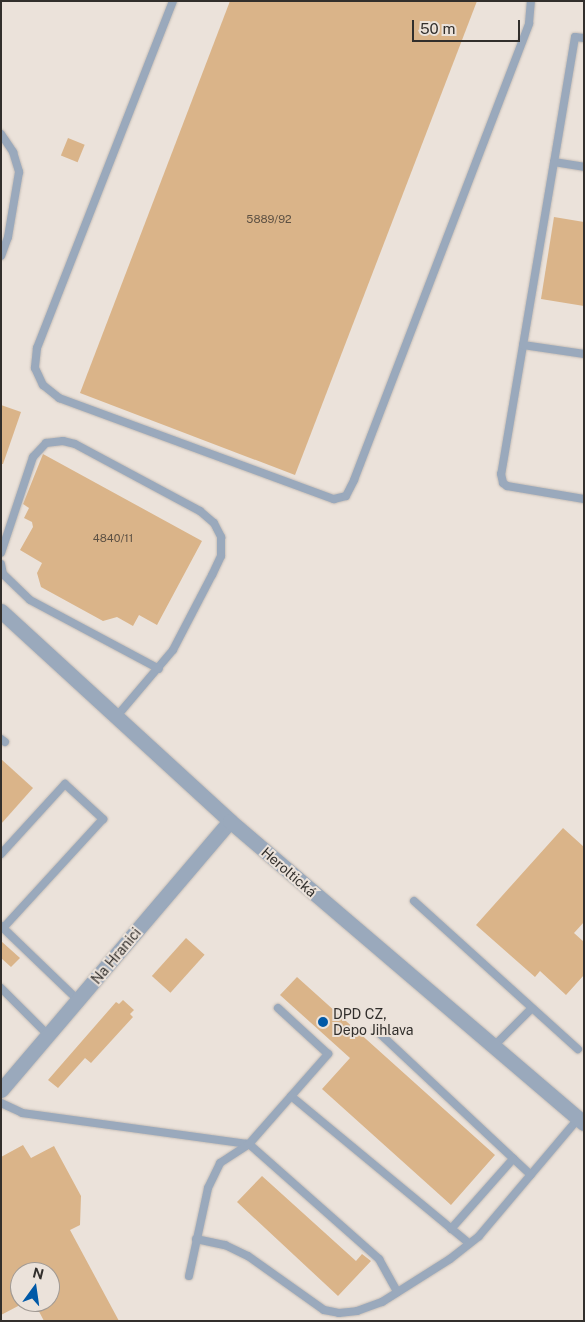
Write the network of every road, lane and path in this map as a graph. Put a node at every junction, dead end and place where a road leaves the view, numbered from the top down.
1 (173, 1) edge
2 (531, 1) edge
3 (584, 38) edge
4 (1, 134) edge
5 (554, 162) junction
6 (584, 167) edge
7 (1, 256) edge
8 (523, 345) junction
9 (584, 354) edge
10 (584, 498) edge
11 (1, 553) edge
12 (1, 564) edge
13 (1, 611) edge
14 (159, 669) junction
15 (117, 716) junction
16 (230, 821) junction
17 (1, 854) edge
18 (414, 901) dead end
19 (2, 927) edge
20 (1, 988) edge
21 (78, 1000) junction
22 (278, 1008) dead end
23 (531, 1009) junction
24 (376, 1030) dead end
25 (48, 1034) junction
26 (493, 1047) junction
27 (578, 1049) dead end
28 (1, 1090) edge
29 (291, 1096) junction
30 (1, 1103) edge
31 (581, 1121) edge
32 (249, 1144) junction
33 (513, 1158) junction
34 (531, 1175) junction
35 (450, 1229) junction
36 (196, 1239) junction
37 (470, 1243) junction
38 (189, 1276) dead end
39 (398, 1292) junction

1 - 2 lane
3 - 5 lane
4 - 7 lane
5 - 6 lane
5 - 8 lane
8 - 9 lane
8 - 10 lane
11 - 14 lane
12 - 14 lane
13 - 15 street, Heroltická
14 - 15 lane
15 - 16 street, Heroltická
16 - 21 street, Na Hranici
16 - 26 street, Heroltická
17 - 19 lane
18 - 23 lane
19 - 21 lane
20 - 25 lane
21 - 25 street, Na Hranici
22 - 29 lane
23 - 26 lane
23 - 27 lane
24 - 33 lane
25 - 28 street, Na Hranici
26 - 31 street, Heroltická
29 - 32 lane
29 - 35 lane
30 - 32 lane
31 - 34 lane
32 - 36 lane
32 - 39 lane
33 - 34 lane
33 - 35 lane
34 - 37 lane
35 - 37 lane
36 - 38 lane
36 - 39 lane
37 - 39 lane

